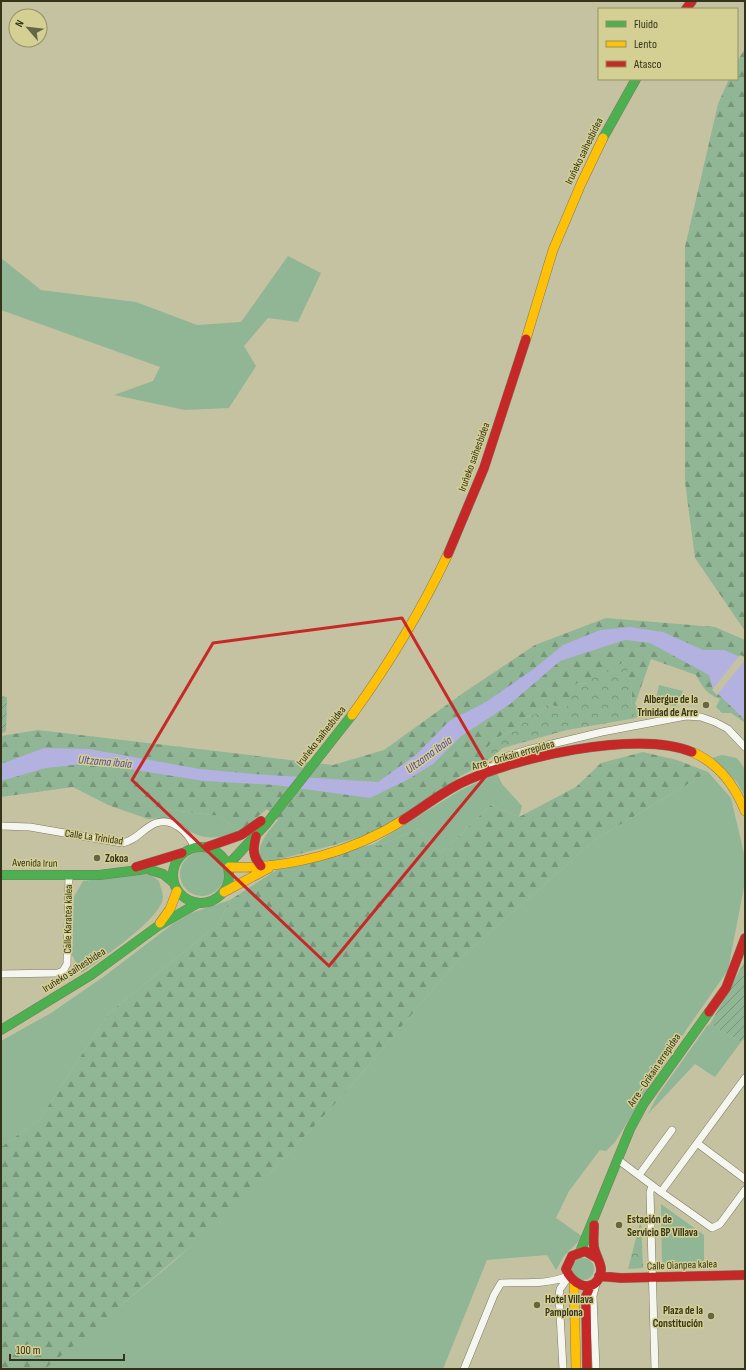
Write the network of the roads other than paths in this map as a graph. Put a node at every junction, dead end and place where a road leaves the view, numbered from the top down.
1 (635, 80) edge
2 (745, 747) edge
3 (478, 776) junction
4 (745, 811) edge
5 (274, 812) junction
6 (1, 826) edge
7 (256, 836) junction
8 (194, 847) junction
9 (207, 847) junction
10 (182, 853) junction
11 (276, 864) junction
12 (228, 866) junction
13 (261, 866) junction
14 (130, 869) junction
15 (1, 875) edge
16 (69, 876) junction
17 (175, 887) junction
18 (224, 892) junction
19 (198, 903) junction
20 (158, 926) junction
21 (745, 938) edge
22 (1, 974) edge
23 (1, 1030) edge
24 (745, 1078) edge
25 (672, 1130) dead end
26 (697, 1143) junction
27 (617, 1159) junction
28 (639, 1175) junction
29 (745, 1179) edge
30 (652, 1186) junction
31 (745, 1190) edge
32 (661, 1192) junction
33 (594, 1221) junction
34 (580, 1252) junction
35 (598, 1260) junction
36 (745, 1274) edge
37 (621, 1278) junction
38 (652, 1278) junction
39 (570, 1279) junction
40 (596, 1280) junction
41 (464, 1369) edge
42 (563, 1369) edge
43 (576, 1369) edge
44 (587, 1369) edge
45 (596, 1369) edge
46 (655, 1369) edge

1 - 5 main road, Iruñeko saihesbidea
2 - 3 street
3 - 4 main road, Arre - Orikain errepidea
3 - 11 main road, Arre - Orikain errepidea
5 - 7 main road, Iruñeko saihesbidea
5 - 9 main road, Iruñeko saihesbidea
6 - 8 street, Calle La Trinidad
7 - 12 main road, Iruñeko saihesbidea
7 - 13 main road
8 - 9 main road
8 - 10 main road
9 - 12 main road
10 - 14 main road
10 - 17 main road
11 - 13 main road, Arre - Orikain errepidea
11 - 18 main road, Arre - Orikain errepidea
12 - 13 main road, Arre - Orikain errepidea
12 - 18 main road
14 - 16 main road
14 - 17 main road
15 - 16 main road, Avenida Irun
16 - 22 street, Calle Karatea kalea
17 - 19 main road
17 - 20 main road, Iruñeko saihesbidea
18 - 19 main road
19 - 20 main road, Iruñeko saihesbidea
20 - 23 main road, Iruñeko saihesbidea
21 - 27 main road, Arre - Orikain errepidea
24 - 26 street
25 - 28 street
26 - 29 street
26 - 32 street
27 - 28 street
27 - 33 main road, Arre - Orikain errepidea
28 - 30 street
30 - 32 street
30 - 38 street
31 - 32 street
33 - 34 main road, Arre - Orikain errepidea
33 - 35 main road
34 - 35 main road
34 - 39 main road
35 - 37 main road
35 - 40 main road
36 - 38 main road, Calle Oianpea kalea
37 - 38 main road, Calle Oianpea kalea
37 - 40 main road, Calle Oianpea kalea
38 - 46 street
39 - 40 main road
39 - 41 street
39 - 42 street
39 - 43 main road
40 - 44 main road
40 - 45 street

